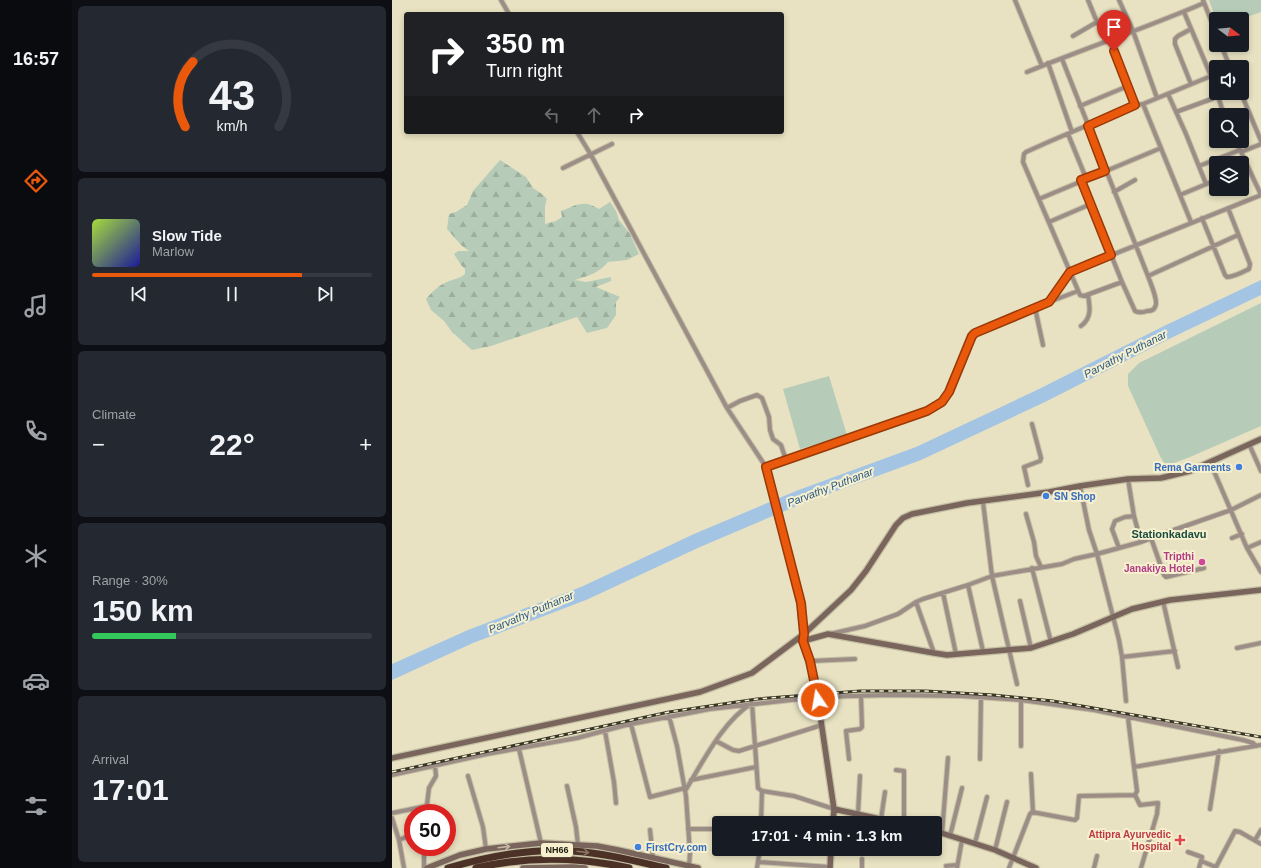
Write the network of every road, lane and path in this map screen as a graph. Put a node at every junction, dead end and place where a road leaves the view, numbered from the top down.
1 (501, 0) edge
2 (1015, 0) edge
3 (1088, 0) edge
4 (1119, 0) edge
5 (1203, 1) edge
6 (508, 12) edge
7 (1184, 12) junction
8 (1209, 16) edge
9 (1097, 22) junction
10 (1191, 29) junction
11 (1133, 31) junction
12 (1073, 36) dead end
13 (1110, 40) junction
14 (1062, 59) junction
15 (1048, 63) junction
16 (1209, 65) edge
17 (1042, 66) junction
18 (1027, 72) dead end
19 (1209, 77) edge
20 (1191, 84) junction
21 (1128, 86) junction
22 (1168, 94) junction
23 (1157, 98) junction
24 (1209, 98) edge
25 (1244, 100) edge
26 (1143, 104) junction
27 (1135, 105) junction
28 (1080, 106) junction
29 (1176, 112) junction
30 (1088, 126) junction
31 (1070, 133) junction
32 (578, 134) edge
33 (1261, 142) edge
34 (612, 144) dead end
35 (1161, 148) junction
36 (1239, 148) edge
37 (1240, 151) junction
38 (591, 155) junction
39 (1242, 156) edge
40 (1199, 166) junction
41 (563, 168) dead end
42 (1105, 171) junction
43 (1249, 172) edge
44 (1086, 178) junction
45 (1081, 180) junction
46 (1135, 180) dead end
47 (1209, 183) edge
48 (1206, 184) junction
49 (1114, 192) junction
50 (1180, 195) junction
51 (1039, 199) junction
52 (1091, 204) junction
53 (1228, 208) junction
54 (1202, 218) junction
55 (1049, 222) junction
56 (1191, 222) junction
57 (1238, 235) junction
58 (1136, 245) junction
59 (1213, 247) junction
60 (1111, 255) junction
61 (1070, 272) junction
62 (1148, 276) junction
63 (1122, 282) junction
64 (1078, 291) junction
65 (1088, 295) junction
66 (1049, 302) junction
67 (1035, 308) junction
68 (1081, 326) dead end
69 (1043, 345) dead end
70 (727, 408) junction
71 (1032, 424) dead end
72 (1261, 439) edge
73 (1249, 444) junction
74 (786, 460) junction
75 (1210, 462) junction
76 (766, 467) junction
77 (1261, 471) edge
78 (1128, 479) junction
79 (1028, 485) dead end
80 (1080, 486) junction
81 (1261, 495) edge
82 (983, 502) junction
83 (1231, 510) junction
84 (1026, 514) dead end
85 (1134, 516) junction
86 (1242, 534) junction
87 (1151, 538) junction
88 (1232, 538) dead end
89 (1141, 542) junction
90 (1261, 542) edge
91 (1119, 548) junction
92 (1248, 548) junction
93 (1097, 554) junction
94 (1041, 567) junction
95 (1032, 568) junction
96 (1204, 568) dead end
97 (1261, 572) edge
98 (992, 576) junction
99 (968, 585) junction
100 (1261, 590) edge
101 (943, 593) junction
102 (1020, 601) dead end
103 (1163, 601) junction
104 (916, 602) junction
105 (1114, 616) junction
106 (804, 634) junction
107 (828, 634) junction
108 (803, 641) junction
109 (1051, 642) junction
110 (1261, 642) edge
111 (1031, 648) junction
112 (1237, 648) dead end
113 (1009, 649) junction
114 (983, 651) junction
115 (1175, 651) junction
116 (934, 653) junction
117 (956, 654) junction
118 (1122, 657) junction
119 (855, 659) dead end
120 (810, 661) junction
121 (1178, 667) dead end
122 (1017, 684) dead end
123 (861, 696) junction
124 (980, 696) junction
125 (818, 697) junction
126 (1022, 700) junction
127 (1126, 701) dead end
128 (752, 704) junction
129 (669, 716) junction
130 (1128, 718) junction
131 (631, 724) junction
132 (822, 725) junction
133 (605, 730) junction
134 (716, 741) junction
135 (1259, 745) edge
136 (755, 746) junction
137 (1021, 746) dead end
138 (519, 749) junction
139 (1219, 751) junction
140 (392, 758) edge
141 (948, 758) dead end
142 (849, 759) dead end
143 (980, 759) dead end
144 (434, 766) junction
145 (756, 767) junction
146 (1134, 767) junction
147 (896, 770) dead end
148 (1031, 774) dead end
149 (392, 775) edge
150 (468, 776) dead end
151 (860, 776) dead end
152 (691, 780) junction
153 (567, 786) dead end
154 (962, 788) dead end
155 (685, 789) junction
156 (762, 791) junction
157 (885, 792) dead end
158 (1135, 795) junction
159 (987, 797) dead end
160 (1007, 802) dead end
161 (616, 803) dead end
162 (427, 804) edge
163 (834, 809) junction
164 (1210, 809) dead end
165 (404, 811) edge
166 (392, 813) edge
167 (1033, 813) junction
168 (858, 814) junction
169 (761, 816) edge
170 (834, 816) edge
171 (867, 816) edge
172 (881, 816) edge
173 (904, 816) edge
174 (392, 818) edge
175 (688, 829) junction
176 (712, 829) edge
177 (394, 830) edge
178 (650, 830) dead end
179 (1261, 830) edge
180 (942, 833) joint
181 (950, 836) junction
182 (404, 838) edge
183 (398, 840) junction
184 (962, 840) junction
185 (1255, 840) junction
186 (541, 843) junction
187 (975, 843) junction
188 (1261, 844) edge
189 (578, 845) junction
190 (486, 849) junction
191 (995, 850) junction
192 (1188, 852) dead end
193 (424, 856) edge
194 (759, 856) edge
195 (831, 856) edge
196 (1097, 856) dead end
197 (1013, 857) junction
198 (653, 858) junction
199 (862, 859) dead end
200 (1201, 861) junction
201 (758, 862) junction
202 (689, 866) junction
203 (946, 866) dead end
204 (957, 866) edge
205 (404, 868) edge
206 (425, 868) edge
207 (448, 868) edge
208 (476, 868) edge
209 (523, 868) edge
210 (585, 868) edge
211 (629, 868) edge
212 (666, 868) edge
213 (698, 868) edge
214 (757, 868) edge
215 (830, 868) edge
216 (862, 868) edge
217 (1009, 868) edge
218 (1036, 868) edge
219 (1094, 868) edge
220 (1141, 868) edge
221 (1200, 868) edge

1 - 6 street
2 - 17 street
3 - 9 street
4 - 11 street
5 - 7 street
5 - 8 street
7 - 10 street
7 - 11 street
9 - 12 street
9 - 13 street
10 - 16 street
10 - 20 street
11 - 13 street
11 - 23 street
13 - 14 street
13 - 21 street
14 - 15 street
14 - 28 street
15 - 17 street
15 - 31 street
17 - 18 street
19 - 20 street
20 - 22 street
21 - 27 street
21 - 28 street
22 - 23 street
22 - 29 street
23 - 26 street
24 - 29 street
25 - 33 street
26 - 27 street
26 - 35 street
27 - 30 street
28 - 30 street
29 - 40 street
30 - 31 street
30 - 42 street
31 - 44 street
31 - 51 street
32 - 38 street
33 - 37 street
34 - 38 street
35 - 42 street
35 - 50 street
36 - 37 street
37 - 39 street
37 - 40 street
38 - 41 street
38 - 70 street
40 - 48 street
42 - 44 street
42 - 49 street
43 - 53 street
44 - 45 street
45 - 51 street
45 - 52 street
46 - 49 street
47 - 48 street
48 - 50 street
49 - 58 street
50 - 56 street
51 - 55 street
52 - 55 street
52 - 60 street
53 - 54 street
53 - 57 street
54 - 56 street
54 - 59 street
55 - 61 street
56 - 58 street
57 - 59 street
57 - 59 street
58 - 60 street
58 - 62 street
59 - 62 street
60 - 61 street
60 - 63 street
61 - 64 street
61 - 66 street
62 - 63 street
63 - 65 street
64 - 65 street
64 - 66 street
65 - 68 street
66 - 67 street
67 - 69 street
67 - 74 street
70 - 74 street
70 - 76 street
71 - 79 street
72 - 73 main road
73 - 75 main road
73 - 77 street
74 - 76 street
75 - 78 main road
75 - 83 street
76 - 106 street
78 - 80 main road
78 - 85 street
80 - 82 main road
80 - 93 street
81 - 83 street
82 - 98 street
82 - 106 main road
83 - 86 street
83 - 87 street
84 - 94 street
85 - 89 street
85 - 91 street
86 - 88 street
86 - 92 street
87 - 89 street
87 - 96 street
89 - 91 street
90 - 92 street
91 - 93 street
92 - 97 street
93 - 94 street
93 - 105 street
94 - 95 street
95 - 98 street
95 - 109 street
98 - 99 street
98 - 113 street
99 - 101 street
99 - 114 street
100 - 103 main road
101 - 104 street
101 - 117 street
102 - 111 street
103 - 105 main road
103 - 115 street
104 - 107 street
104 - 116 street
105 - 109 main road
105 - 118 street
106 - 108 main road
106 - 140 main road
107 - 108 main road
107 - 116 main road
108 - 120 main road
109 - 111 main road
110 - 112 street
111 - 113 main road
113 - 114 main road
113 - 122 street
114 - 117 main road
115 - 118 street
115 - 121 street
116 - 117 main road
118 - 127 street
119 - 120 street
120 - 125 main road
123 - 124 street
123 - 125 street
123 - 142 street
124 - 126 street
124 - 143 street
125 - 128 street
125 - 132 main road
126 - 130 street
126 - 137 street
128 - 129 street
128 - 134 street
128 - 136 street
129 - 131 street
129 - 155 street
130 - 135 street
130 - 146 street
131 - 133 street
131 - 155 street
132 - 136 street
132 - 163 main road
133 - 138 street
133 - 161 street
134 - 136 street
134 - 152 street
135 - 139 street
136 - 145 street
138 - 144 street
138 - 186 street
139 - 146 street
139 - 164 street
141 - 180 street
144 - 149 street
144 - 162 street
145 - 152 street
145 - 156 street
146 - 158 street
147 - 173 street
148 - 167 street
150 - 190 street
151 - 168 street
152 - 155 street
153 - 189 street
154 - 181 street
155 - 175 street
156 - 163 street
156 - 169 street
157 - 172 street
158 - 167 street
158 - 220 street
159 - 187 street
160 - 191 street
163 - 168 main road
163 - 170 main road
165 - 166 street
167 - 197 street
168 - 171 main road
174 - 177 street
175 - 176 street
175 - 202 street
177 - 183 street
178 - 198 street
179 - 185 street
180 - 181 main road
181 - 184 main road
182 - 183 street
183 - 205 street
184 - 187 main road
184 - 204 street
185 - 188 street
185 - 200 street
186 - 189 main road
190 -> 186 main road
187 - 191 main road
189 - 198 main road
190 - 206 main road
191 - 197 main road
192 - 200 street
193 - 206 street
194 - 201 street
195 - 215 main road
196 - 219 street
197 - 217 street
197 - 218 main road
198 - 202 main road
199 - 216 street
200 - 221 street
201 - 214 street
201 - 215 street
202 - 213 main road
203 - 204 street
207 -> 212 highway, NH66
208 - 211 highway, NH66
209 - 210 main road

